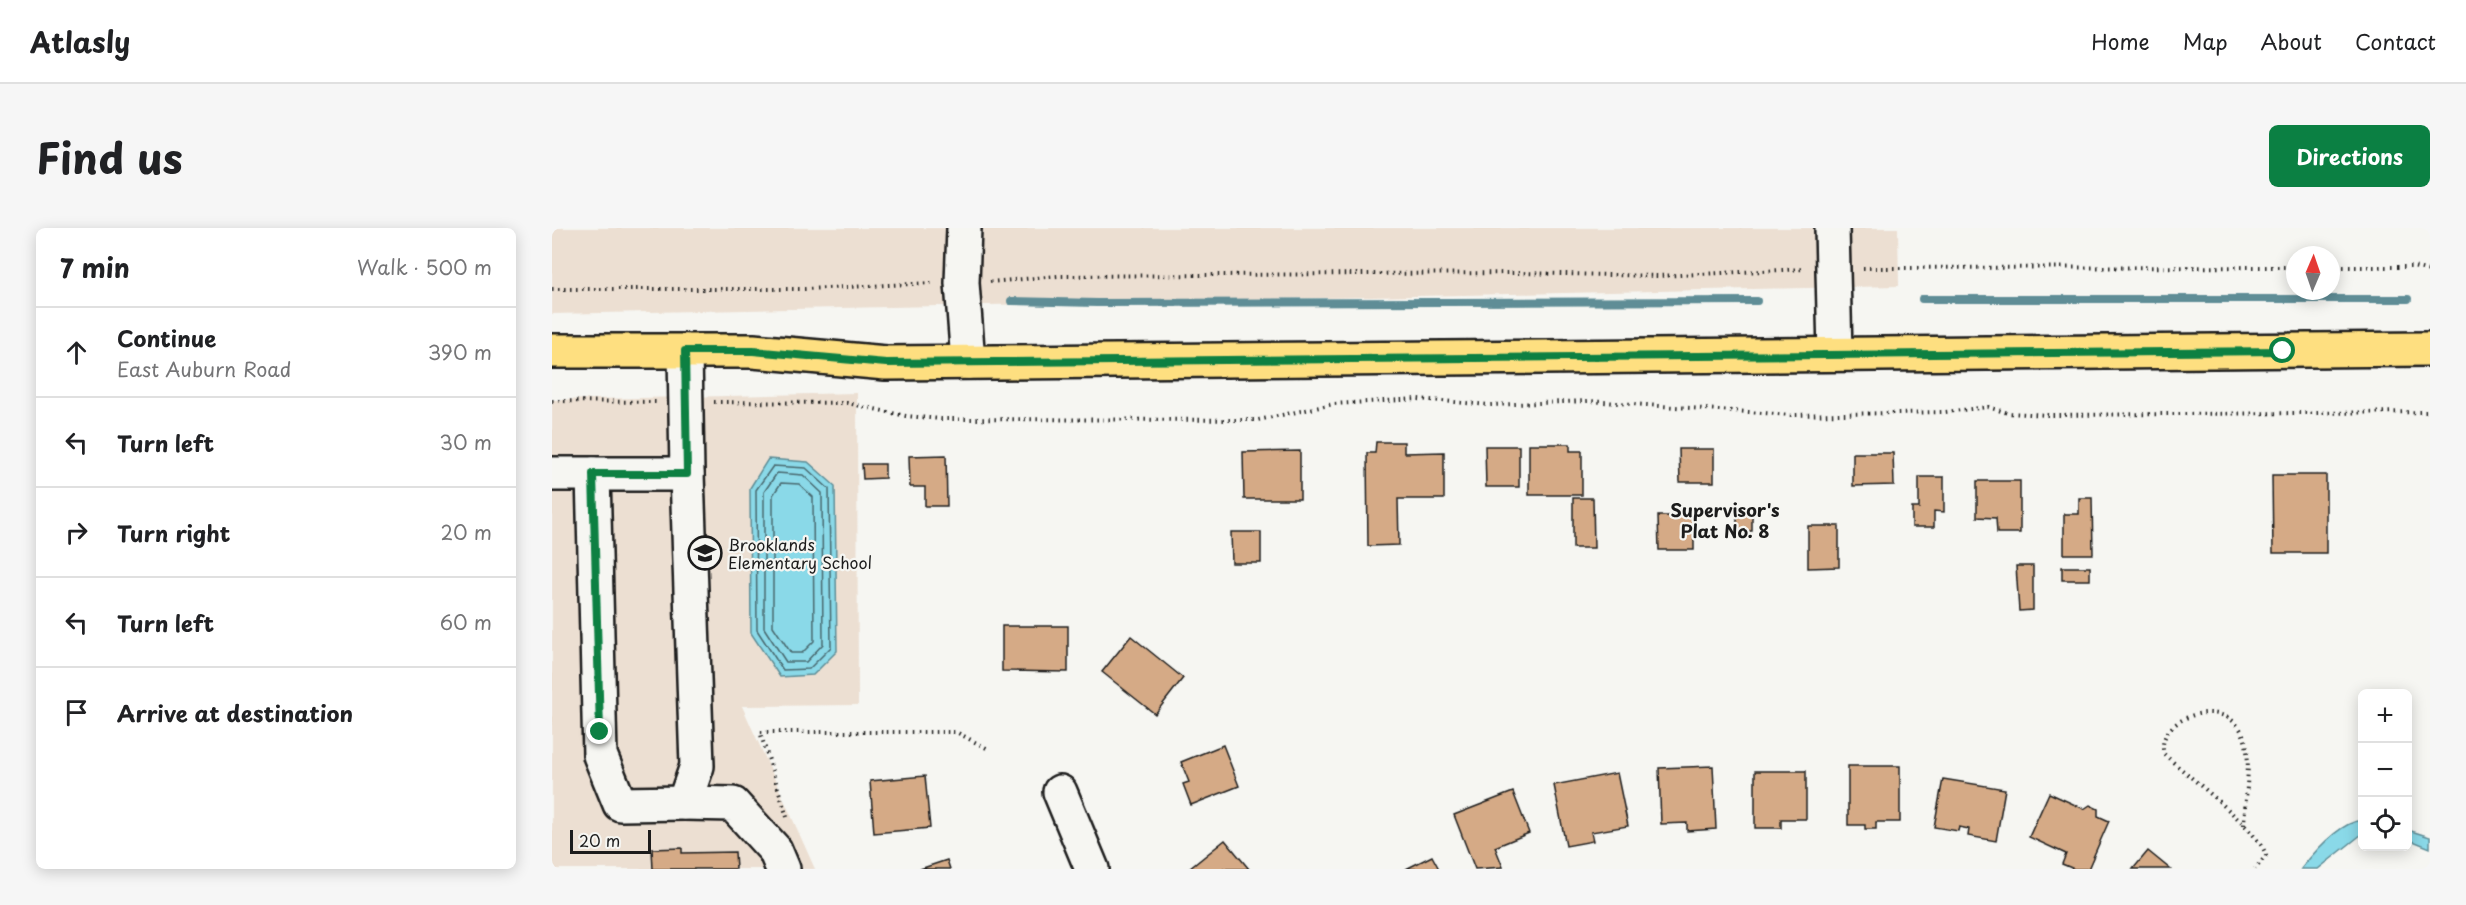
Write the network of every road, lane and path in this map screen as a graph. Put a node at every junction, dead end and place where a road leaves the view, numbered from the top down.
1 (964, 228) edge
2 (1832, 228) edge
3 (2286, 267) edge
4 (2340, 267) edge
5 (1861, 268) dead end
6 (1806, 269) dead end
7 (2430, 271) edge
8 (984, 282) dead end
9 (934, 284) dead end
10 (552, 289) edge
11 (2430, 349) edge
12 (552, 351) edge
13 (685, 351) junction
14 (1835, 354) junction
15 (969, 362) junction
16 (552, 401) edge
17 (657, 402) dead end
18 (709, 402) dead end
19 (2430, 412) edge
20 (552, 474) edge
21 (593, 474) junction
22 (687, 474) junction
23 (990, 750) dead end
24 (1060, 792) dead end
25 (684, 803) junction
26 (782, 820) dead end
27 (2244, 825) junction
28 (783, 869) edge
29 (1092, 869) edge
30 (2254, 869) edge

1 - 15 street
2 - 14 street
3 - 5 path
4 - 7 path
6 - 8 path
9 - 10 path
11 - 14 main road
12 - 13 main road
13 - 15 main road
13 - 22 street
14 - 15 main road
16 - 17 path
18 - 19 path
20 - 21 street
21 - 22 street
21 - 25 street
22 - 25 street
23 - 26 path
24 - 29 street
25 - 28 street
27 - 27 path
27 - 30 path

